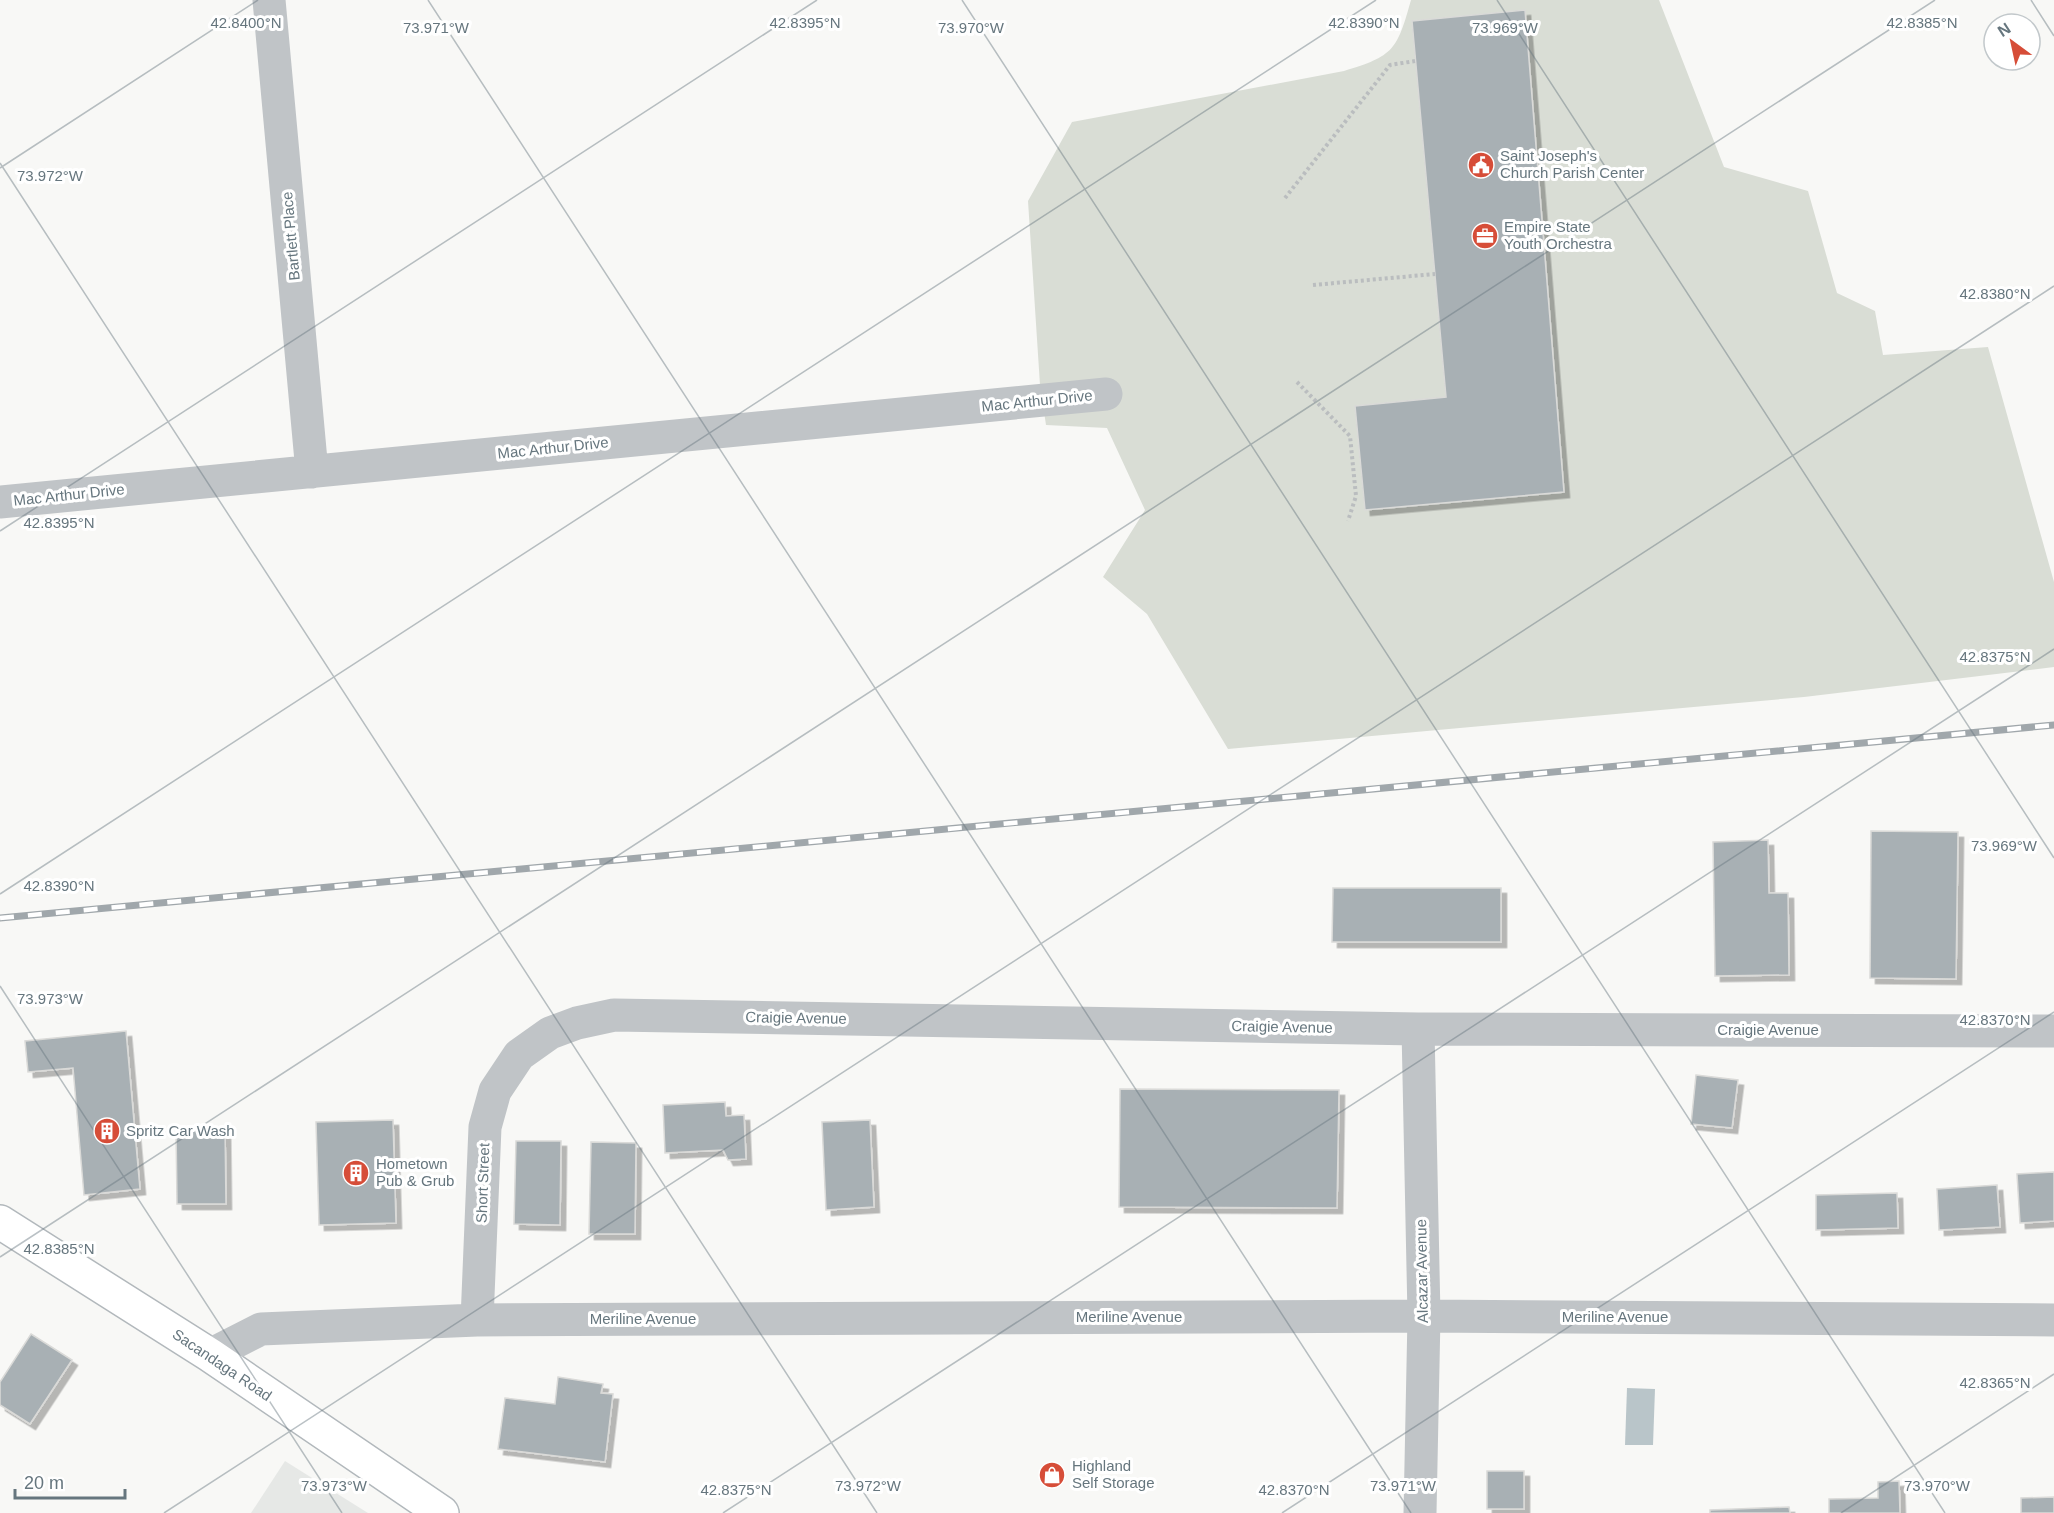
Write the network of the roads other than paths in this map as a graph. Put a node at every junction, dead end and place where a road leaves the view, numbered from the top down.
1 (268, 0) edge
2 (1106, 394) dead end
3 (312, 472) junction
4 (0, 502) edge
5 (1418, 1029) junction
6 (2054, 1031) edge
7 (519, 1055) joint
8 (0, 1222) edge
9 (1424, 1316) junction
10 (477, 1320) junction
11 (2054, 1320) edge
12 (210, 1355) junction
13 (441, 1513) edge
14 (1420, 1513) edge

1 - 3 street, Bartlett Place
2 - 3 street, Mac Arthur Drive
3 - 4 street, Mac Arthur Drive
5 - 6 street, Craigie Avenue
5 - 7 street, Craigie Avenue
5 - 9 street, Alcazar Avenue
7 - 10 street, Short Street
8 - 12 main road, Sacandaga Road
9 - 10 street, Meriline Avenue
9 - 11 street, Meriline Avenue
9 - 14 street, Alcazar Avenue
10 - 12 street, Meriline Avenue
12 - 13 main road, Sacandaga Road

